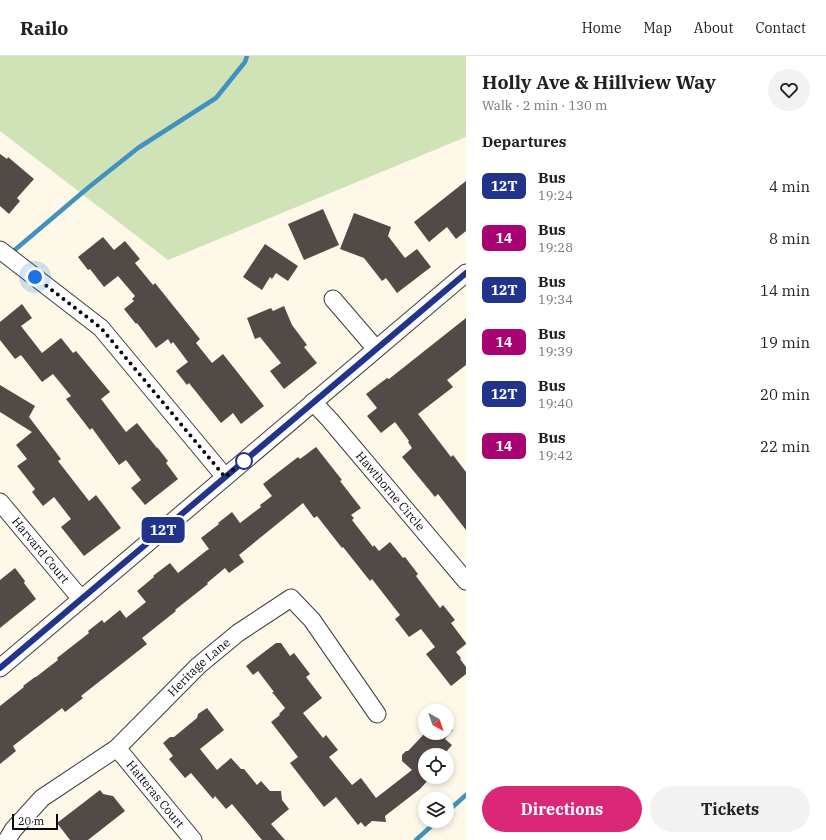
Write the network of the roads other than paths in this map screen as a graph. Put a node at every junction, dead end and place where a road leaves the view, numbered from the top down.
1 (0, 250) edge
2 (466, 273) edge
3 (333, 299) dead end
4 (376, 349) junction
5 (314, 402) junction
6 (225, 477) junction
7 (0, 502) edge
8 (466, 581) edge
9 (81, 599) junction
10 (0, 668) edge
11 (377, 714) dead end
12 (117, 748) junction
13 (7, 840) edge
14 (193, 840) edge

1 - 6 street
2 - 4 street
3 - 4 street
4 - 5 street
5 - 6 street
5 - 8 street, Hawthorne Circle
6 - 9 street
7 - 9 street, Harvard Court
9 - 10 street
11 - 12 street, Heritage Lane
12 - 13 street, Heritage Lane
12 - 14 street, Hatteras Court

